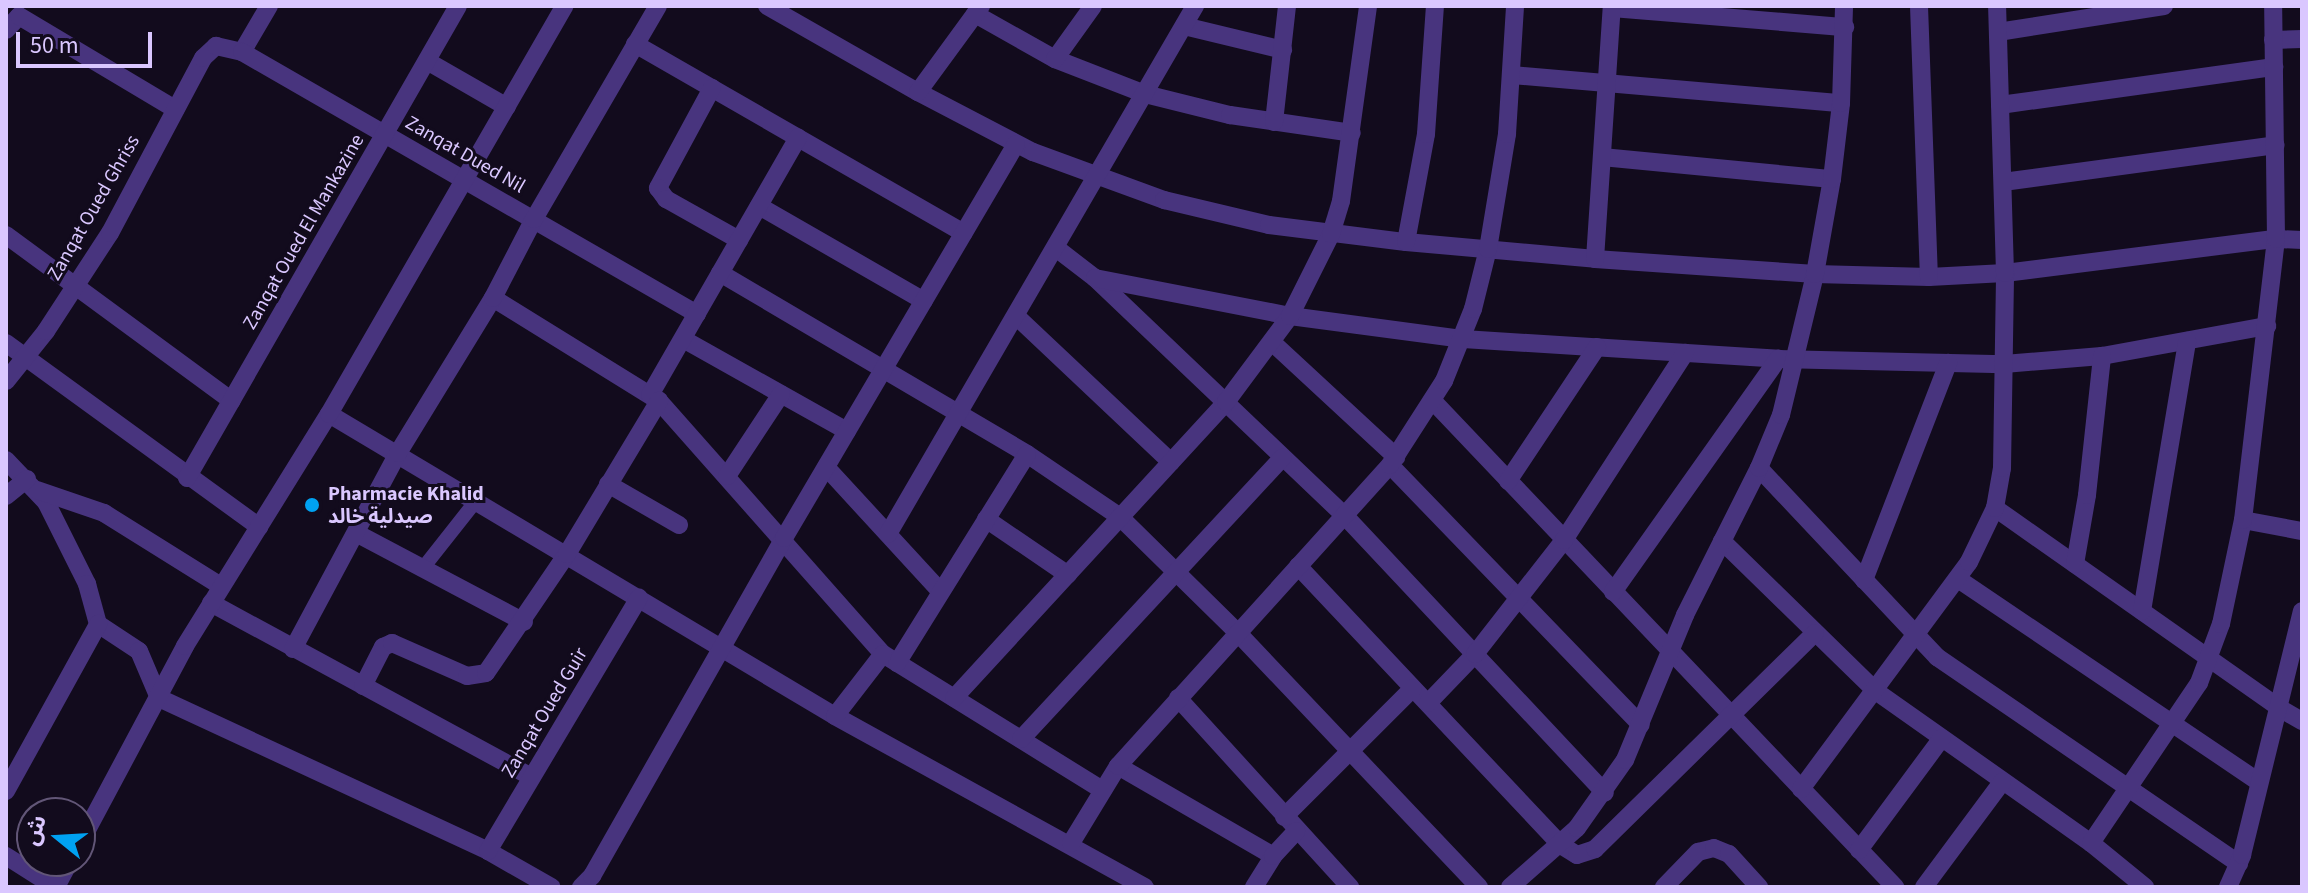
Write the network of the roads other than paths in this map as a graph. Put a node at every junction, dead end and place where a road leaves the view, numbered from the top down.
1 (269, 6) edge
2 (458, 6) edge
3 (565, 6) edge
4 (658, 6) edge
5 (767, 6) edge
6 (1093, 6) edge
7 (1195, 6) edge
8 (1287, 6) edge
9 (1368, 6) edge
10 (1435, 6) edge
11 (1515, 6) edge
12 (1844, 6) edge
13 (1919, 6) edge
14 (1997, 6) edge
15 (2164, 6) edge
16 (2273, 6) edge
17 (1612, 7) edge
18 (978, 10) edge
19 (2096, 11) edge
20 (17, 17) edge
21 (1184, 26) junction
22 (1845, 27) junction
23 (1998, 32) junction
24 (2302, 39) edge
25 (2273, 40) junction
26 (635, 44) junction
27 (210, 50) joint
28 (1283, 50) junction
29 (242, 52) junction
30 (1055, 59) junction
31 (427, 61) junction
32 (2274, 67) junction
33 (1512, 75) junction
34 (1607, 83) junction
35 (712, 88) junction
36 (918, 92) junction
37 (1145, 94) junction
38 (1841, 103) junction
39 (2000, 105) junction
40 (507, 107) junction
41 (175, 109) junction
42 (1274, 122) junction
43 (1352, 133) junction
44 (385, 135) junction
45 (798, 138) junction
46 (1016, 144) junction
47 (2275, 145) junction
48 (1602, 157) junction
49 (1097, 177) junction
50 (1832, 179) junction
51 (464, 180) junction
52 (2003, 182) junction
53 (759, 206) junction
54 (534, 219) junction
55 (964, 233) junction
56 (1331, 234) junction
57 (6, 235) edge
58 (2276, 239) junction
59 (739, 240) junction
60 (2302, 240) edge
61 (1406, 242) junction
62 (1056, 248) junction
63 (1488, 249) junction
64 (1595, 259) junction
65 (720, 273) junction
66 (2005, 273) junction
67 (1815, 274) junction
68 (1929, 277) junction
69 (1095, 278) junction
70 (77, 284) junction
71 (493, 298) junction
72 (924, 301) junction
73 (697, 314) junction
74 (1016, 316) junction
75 (1290, 316) junction
76 (2267, 326) junction
77 (683, 339) junction
78 (1463, 339) junction
79 (2187, 341) junction
80 (6, 343) edge
81 (1273, 343) junction
82 (1597, 347) junction
83 (1685, 353) junction
84 (2102, 356) junction
85 (25, 357) junction
86 (1787, 359) junction
87 (1948, 363) junction
88 (2004, 364) junction
89 (885, 367) junction
90 (6, 381) edge
91 (781, 394) junction
92 (655, 398) junction
93 (232, 401) junction
94 (1433, 401) junction
95 (1226, 402) junction
96 (959, 412) junction
97 (329, 414) junction
98 (847, 431) junction
99 (398, 453) junction
100 (1027, 454) junction
101 (1282, 458) junction
102 (6, 460) edge
103 (1393, 461) junction
104 (1171, 462) junction
105 (826, 467) junction
106 (1759, 468) junction
107 (727, 476) junction
108 (187, 478) junction
109 (1508, 481) junction
110 (608, 484) junction
111 (32, 485) junction
112 (6, 496) edge
113 (476, 501) junction
114 (1995, 508) junction
115 (1344, 515) junction
116 (1120, 517) junction
117 (986, 519) junction
118 (2243, 520) junction
119 (679, 525) dead end
120 (259, 527) junction
121 (2302, 531) edge
122 (356, 533) junction
123 (888, 534) junction
124 (784, 538) junction
125 (1564, 540) junction
126 (1722, 541) junction
127 (567, 554) junction
128 (2075, 564) junction
129 (1298, 566) junction
130 (423, 568) junction
131 (1176, 572) junction
132 (1068, 575) junction
133 (1958, 579) junction
134 (1864, 580) junction
135 (221, 586) junction
136 (940, 591) junction
137 (1613, 592) junction
138 (639, 598) junction
139 (1518, 598) junction
140 (211, 603) junction
141 (2142, 611) junction
142 (2302, 611) edge
143 (524, 622) junction
144 (98, 624) junction
145 (1238, 633) junction
146 (1815, 633) junction
147 (1916, 637) junction
148 (722, 648) junction
149 (293, 649) junction
150 (1670, 652) junction
151 (1475, 654) junction
152 (890, 658) junction
153 (2210, 659) junction
154 (363, 686) junction
155 (1413, 688) junction
156 (1877, 692) junction
157 (159, 698) junction
158 (954, 698) junction
159 (1178, 698) junction
160 (1428, 703) junction
161 (2281, 709) junction
162 (835, 716) junction
163 (1730, 716) junction
164 (2302, 721) edge
165 (1641, 725) junction
166 (2172, 725) junction
167 (1942, 738) junction
168 (1021, 739) junction
169 (1350, 751) junction
170 (1118, 766) junction
171 (531, 777) junction
172 (2258, 781) junction
173 (2002, 782) junction
174 (1101, 789) junction
175 (1801, 789) junction
176 (2127, 789) junction
177 (6, 791) edge
178 (1605, 793) junction
179 (96, 814) edge
180 (1290, 824) junction
181 (1071, 843) junction
182 (2091, 843) junction
183 (1561, 845) junction
184 (1859, 850) junction
185 (488, 851) junction
186 (6, 856) edge
187 (1273, 856) junction
188 (2239, 864) junction
189 (56, 887) edge
190 (551, 887) edge
191 (581, 887) edge
192 (1145, 887) edge
193 (1254, 887) edge
194 (1350, 887) edge
195 (1479, 887) edge
196 (1510, 887) edge
197 (1664, 887) edge
198 (1759, 887) edge
199 (1895, 887) edge
200 (1924, 887) edge
201 (2145, 887) edge
202 (2228, 887) edge

1 - 29 street
2 - 31 street, Zanqat Oued El Mankazine
3 - 40 street
4 - 26 street
5 - 36 street
6 - 30 street
7 - 21 street
8 - 28 street
9 - 43 street
10 - 61 street
11 - 33 street
12 - 22 street
13 - 68 street
14 - 23 street
15 - 19 street
16 - 25 street
17 - 22 street
17 - 34 street
18 - 30 street
18 - 36 street
19 - 23 street
20 - 41 street
21 - 28 street
21 - 37 street
22 - 38 street
23 - 39 street
24 - 25 street
25 - 32 street
26 - 35 street
26 - 54 street
27 - 29 street, Zanqat Dued Nil
27 - 41 street, Zanqat Oued Ghriss
28 - 42 street
29 - 44 street, Zanqat Dued Nil
30 - 37 street
31 - 40 street
31 - 44 street, Zanqat Oued El Mankazine
32 - 39 street
32 - 47 street
33 - 34 street
33 - 63 street
34 - 38 street
34 - 48 street
35 - 45 street
35 - 59 street
36 - 46 street
37 - 42 street
37 - 49 street
38 - 50 street
39 - 52 street
40 - 51 street
41 - 70 street, Zanqat Oued Ghriss
42 - 43 street
43 - 56 street
44 - 51 street, Zanqat Dued Nil
44 - 93 street, Zanqat Oued El Mankazine
45 - 53 street
45 - 55 street
46 - 49 street
46 - 55 street
47 - 52 street
47 - 58 street
48 - 50 street
48 - 64 street
49 - 56 street
49 - 62 street
50 - 67 street
51 - 54 street, Zanqat Dued Nil
51 - 97 street
52 - 66 street
53 - 59 street
53 - 72 street
54 - 71 street
54 - 73 street, Zanqat Dued Nil
55 - 72 street
56 - 61 street
56 - 75 street
57 - 70 street
58 - 60 street
58 - 66 street
58 - 76 street
59 - 65 street
61 - 63 street
62 - 69 street
62 - 74 street
63 - 64 street
63 - 78 street
64 - 67 street
65 - 73 street
65 - 89 street
66 - 68 street
66 - 88 street
67 - 68 street
67 - 86 street
69 - 75 street
69 - 95 street
70 - 85 street, Zanqat Oued Ghriss
70 - 93 street
71 - 92 street
71 - 99 street
72 - 89 street
73 - 77 street
74 - 96 street
74 - 104 street
75 - 78 street
75 - 81 street
76 - 79 street
76 - 118 street
77 - 91 street
77 - 92 street
78 - 82 street
78 - 94 street
79 - 84 street
79 - 141 street
80 - 85 street
81 - 95 street
81 - 103 street
82 - 83 street
82 - 109 street
83 - 86 street
83 - 125 street
84 - 88 street
84 - 128 street
85 - 90 street, Zanqat Oued Ghriss
85 - 108 street
86 - 87 street
86 - 106 street
86 - 137 street
87 - 88 street
87 - 134 street
88 - 114 street
89 - 96 street
89 - 98 street
91 - 98 street
91 - 107 street
92 - 107 street
92 - 110 street
93 - 108 street, Zanqat Oued El Mankazine
94 - 103 street
94 - 109 street
95 - 101 street
95 - 104 street
96 - 100 street
96 - 123 street
97 - 99 street
97 - 120 street
98 - 105 street
99 - 113 street
99 - 122 street
100 - 116 street
100 - 117 street
101 - 115 street
101 - 131 street
102 - 111 street
103 - 115 street
103 - 139 street
104 - 116 street
105 - 123 street
105 - 124 street
106 - 126 street
106 - 134 street
107 - 124 street
108 - 120 street
109 - 125 street
110 - 119 street
110 - 127 street
111 - 112 street
111 - 135 street
111 - 144 street
113 - 127 street
113 - 130 street
114 - 128 street
114 - 133 street
115 - 129 street
115 - 151 street
116 - 131 street
116 - 132 street
117 - 132 street
117 - 136 street
118 - 121 street
118 - 153 street
120 - 135 street
122 - 130 street
122 - 149 street
123 - 136 street
124 - 148 street
124 - 152 street
125 - 137 street
125 - 139 street
126 - 146 street
126 - 150 street
127 - 138 street
127 - 143 street
128 - 141 street
129 - 145 street
129 - 155 street
130 - 143 street
131 - 145 street
131 - 168 street
132 - 158 street
133 - 147 street
133 - 166 street
134 - 147 street
135 - 140 street
136 - 152 street
137 - 150 street
138 - 148 street
138 - 171 street, Zanqat Oued Guir
139 - 151 street
139 - 165 street
140 - 149 street
140 - 157 street
141 - 153 street
142 - 161 street
143 - 154 street
144 - 157 street
144 - 177 street
145 - 159 street
145 - 169 street
146 - 156 street
146 - 163 street
147 - 156 street
147 - 176 street
148 - 162 street
148 - 191 street
149 - 154 street
150 - 163 street
150 - 165 street
151 - 160 street
151 - 178 street
152 - 158 street
152 - 162 street
153 - 161 street
153 - 166 street
154 - 171 street
155 - 160 street
155 - 169 street
156 - 167 street
156 - 175 street
157 - 179 street
157 - 185 street
158 - 168 street
159 - 170 street
159 - 180 street
160 - 183 street
161 - 164 street
161 - 172 street
162 - 181 street
163 - 175 street
163 - 183 street
165 - 178 street
166 - 172 street
166 - 176 street
167 - 173 street
167 - 184 street
168 - 174 street
169 - 180 street
169 - 195 street
170 - 174 street
170 - 187 street
171 - 185 street, Zanqat Oued Guir
172 - 188 street
173 - 182 street
173 - 200 street
174 - 181 street
175 - 184 street
176 - 182 street
176 - 188 street
178 - 183 street
180 - 187 street
180 - 194 street
181 - 192 street
182 - 201 street
183 - 196 street
184 - 199 street
185 - 190 street
186 - 189 street
187 - 193 street
188 - 202 street
197 - 198 street

